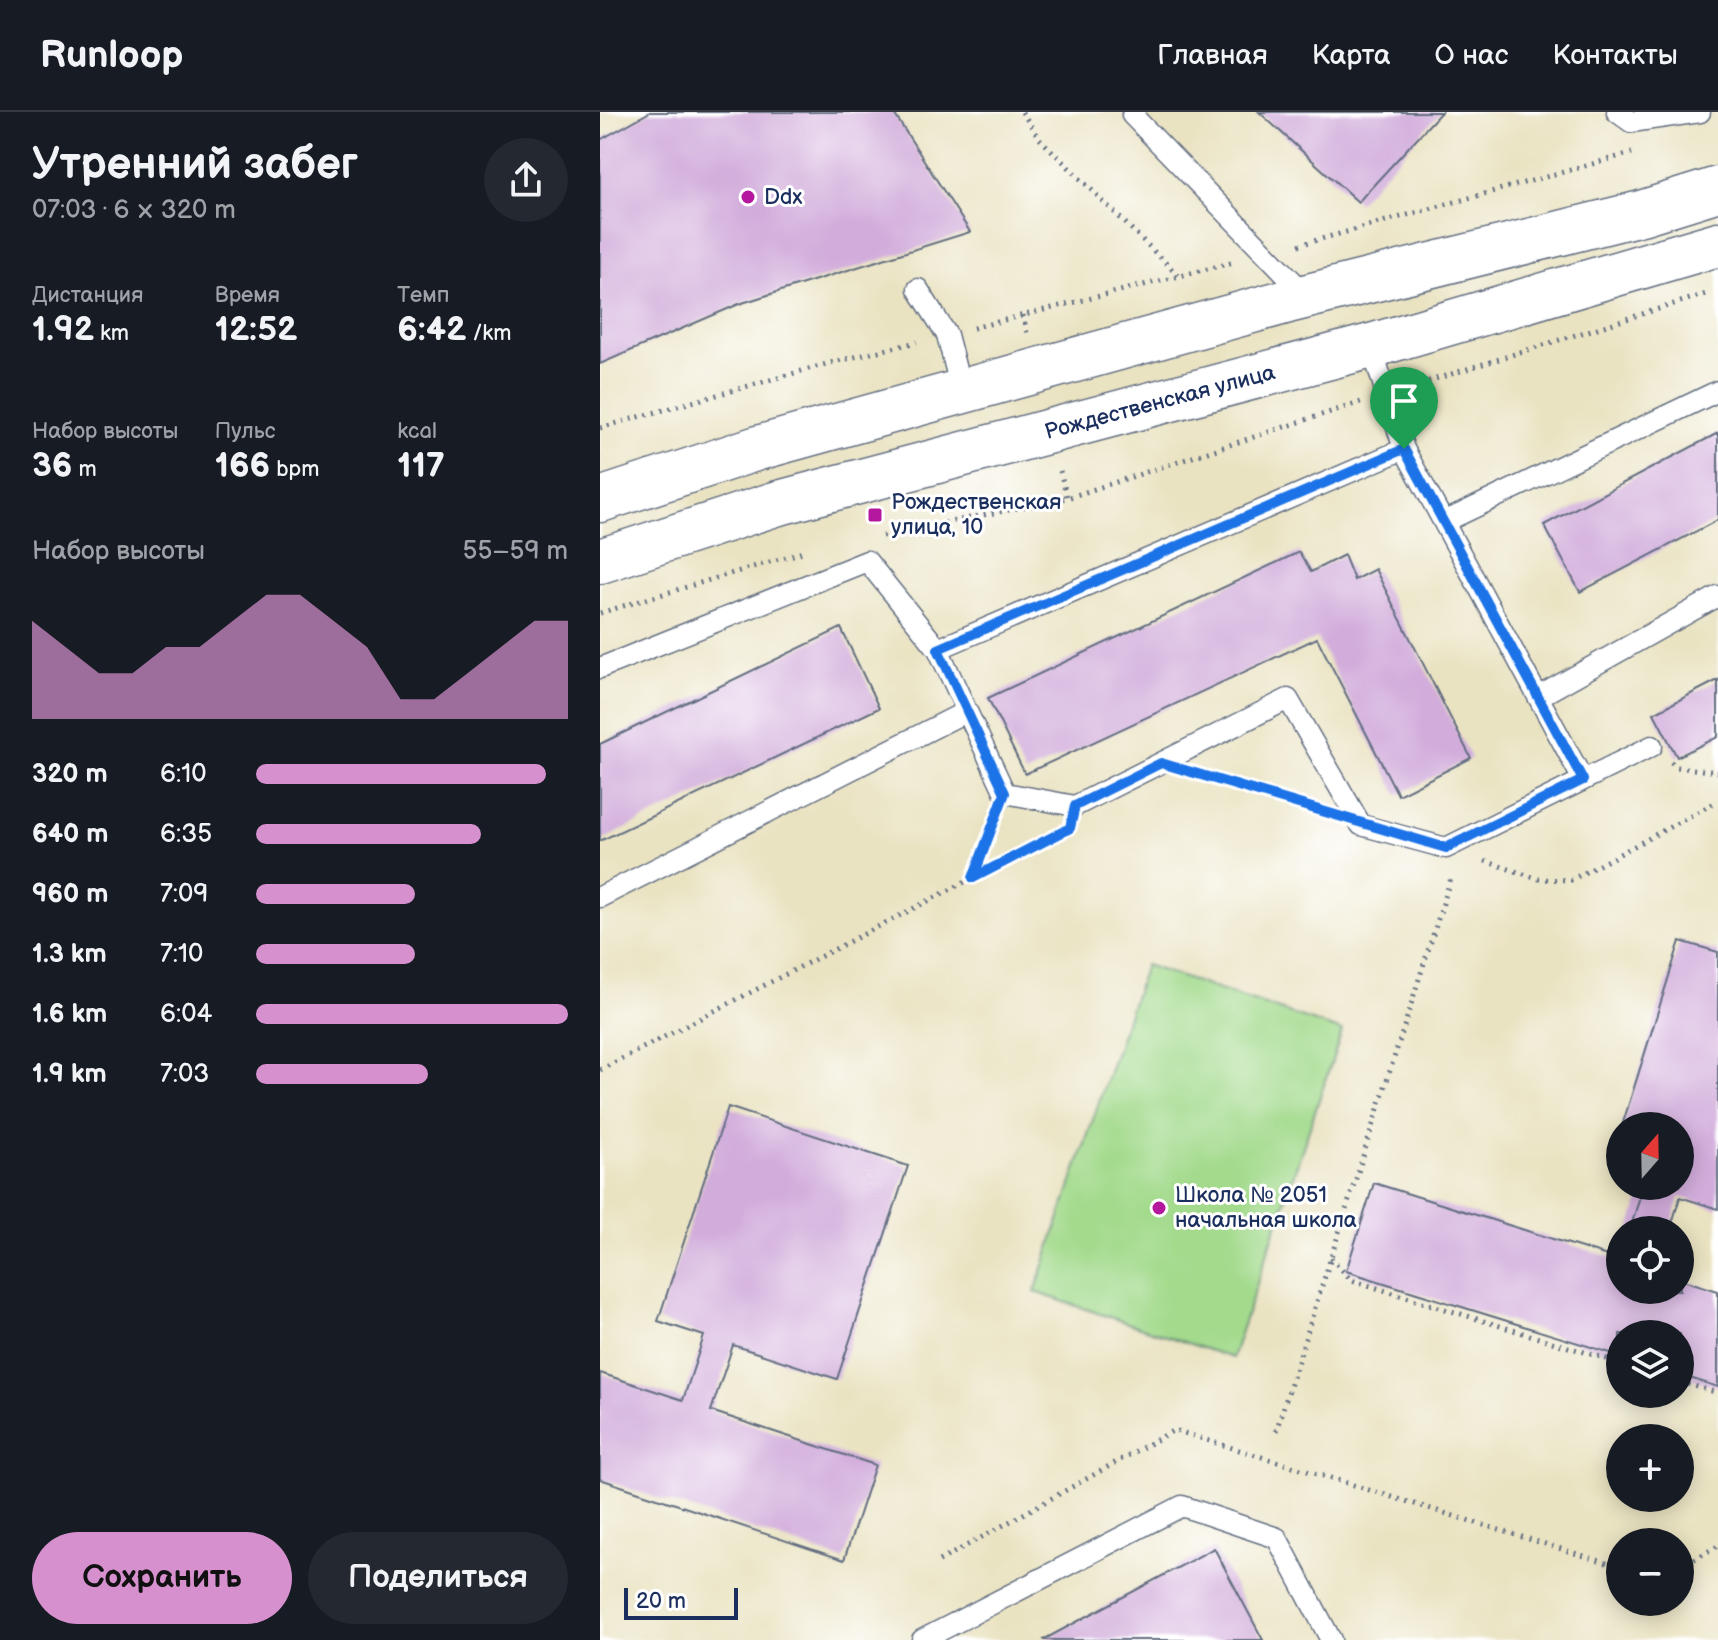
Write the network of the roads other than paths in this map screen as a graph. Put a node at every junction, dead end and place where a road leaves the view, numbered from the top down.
1 (1135, 112) edge
2 (1617, 112) edge
3 (1700, 112) edge
4 (1718, 189) edge
5 (1718, 244) edge
6 (918, 289) dead end
7 (1308, 297) junction
8 (1371, 346) junction
9 (1718, 391) edge
10 (962, 393) junction
11 (1404, 449) junction
12 (600, 500) edge
13 (1444, 522) junction
14 (600, 561) edge
15 (1718, 596) edge
16 (938, 649) junction
17 (600, 668) edge
18 (1538, 697) junction
19 (967, 711) junction
20 (1652, 746) road end
21 (1583, 780) junction
22 (600, 897) edge
23 (922, 1640) edge
24 (1331, 1640) edge

1 - 7 lane
2 - 3 lane
4 - 7 street
5 - 8 street, Рождественская улица
6 - 10 lane
7 - 10 street
8 - 11 lane
8 - 14 street, Рождественская улица
9 - 13 lane
10 - 12 street
11 - 13 lane
11 - 16 lane
13 - 18 lane
15 - 18 lane
16 - 17 lane
16 - 19 lane
18 - 21 lane
19 - 21 lane
19 - 22 lane
20 - 21 lane
23 - 24 lane

